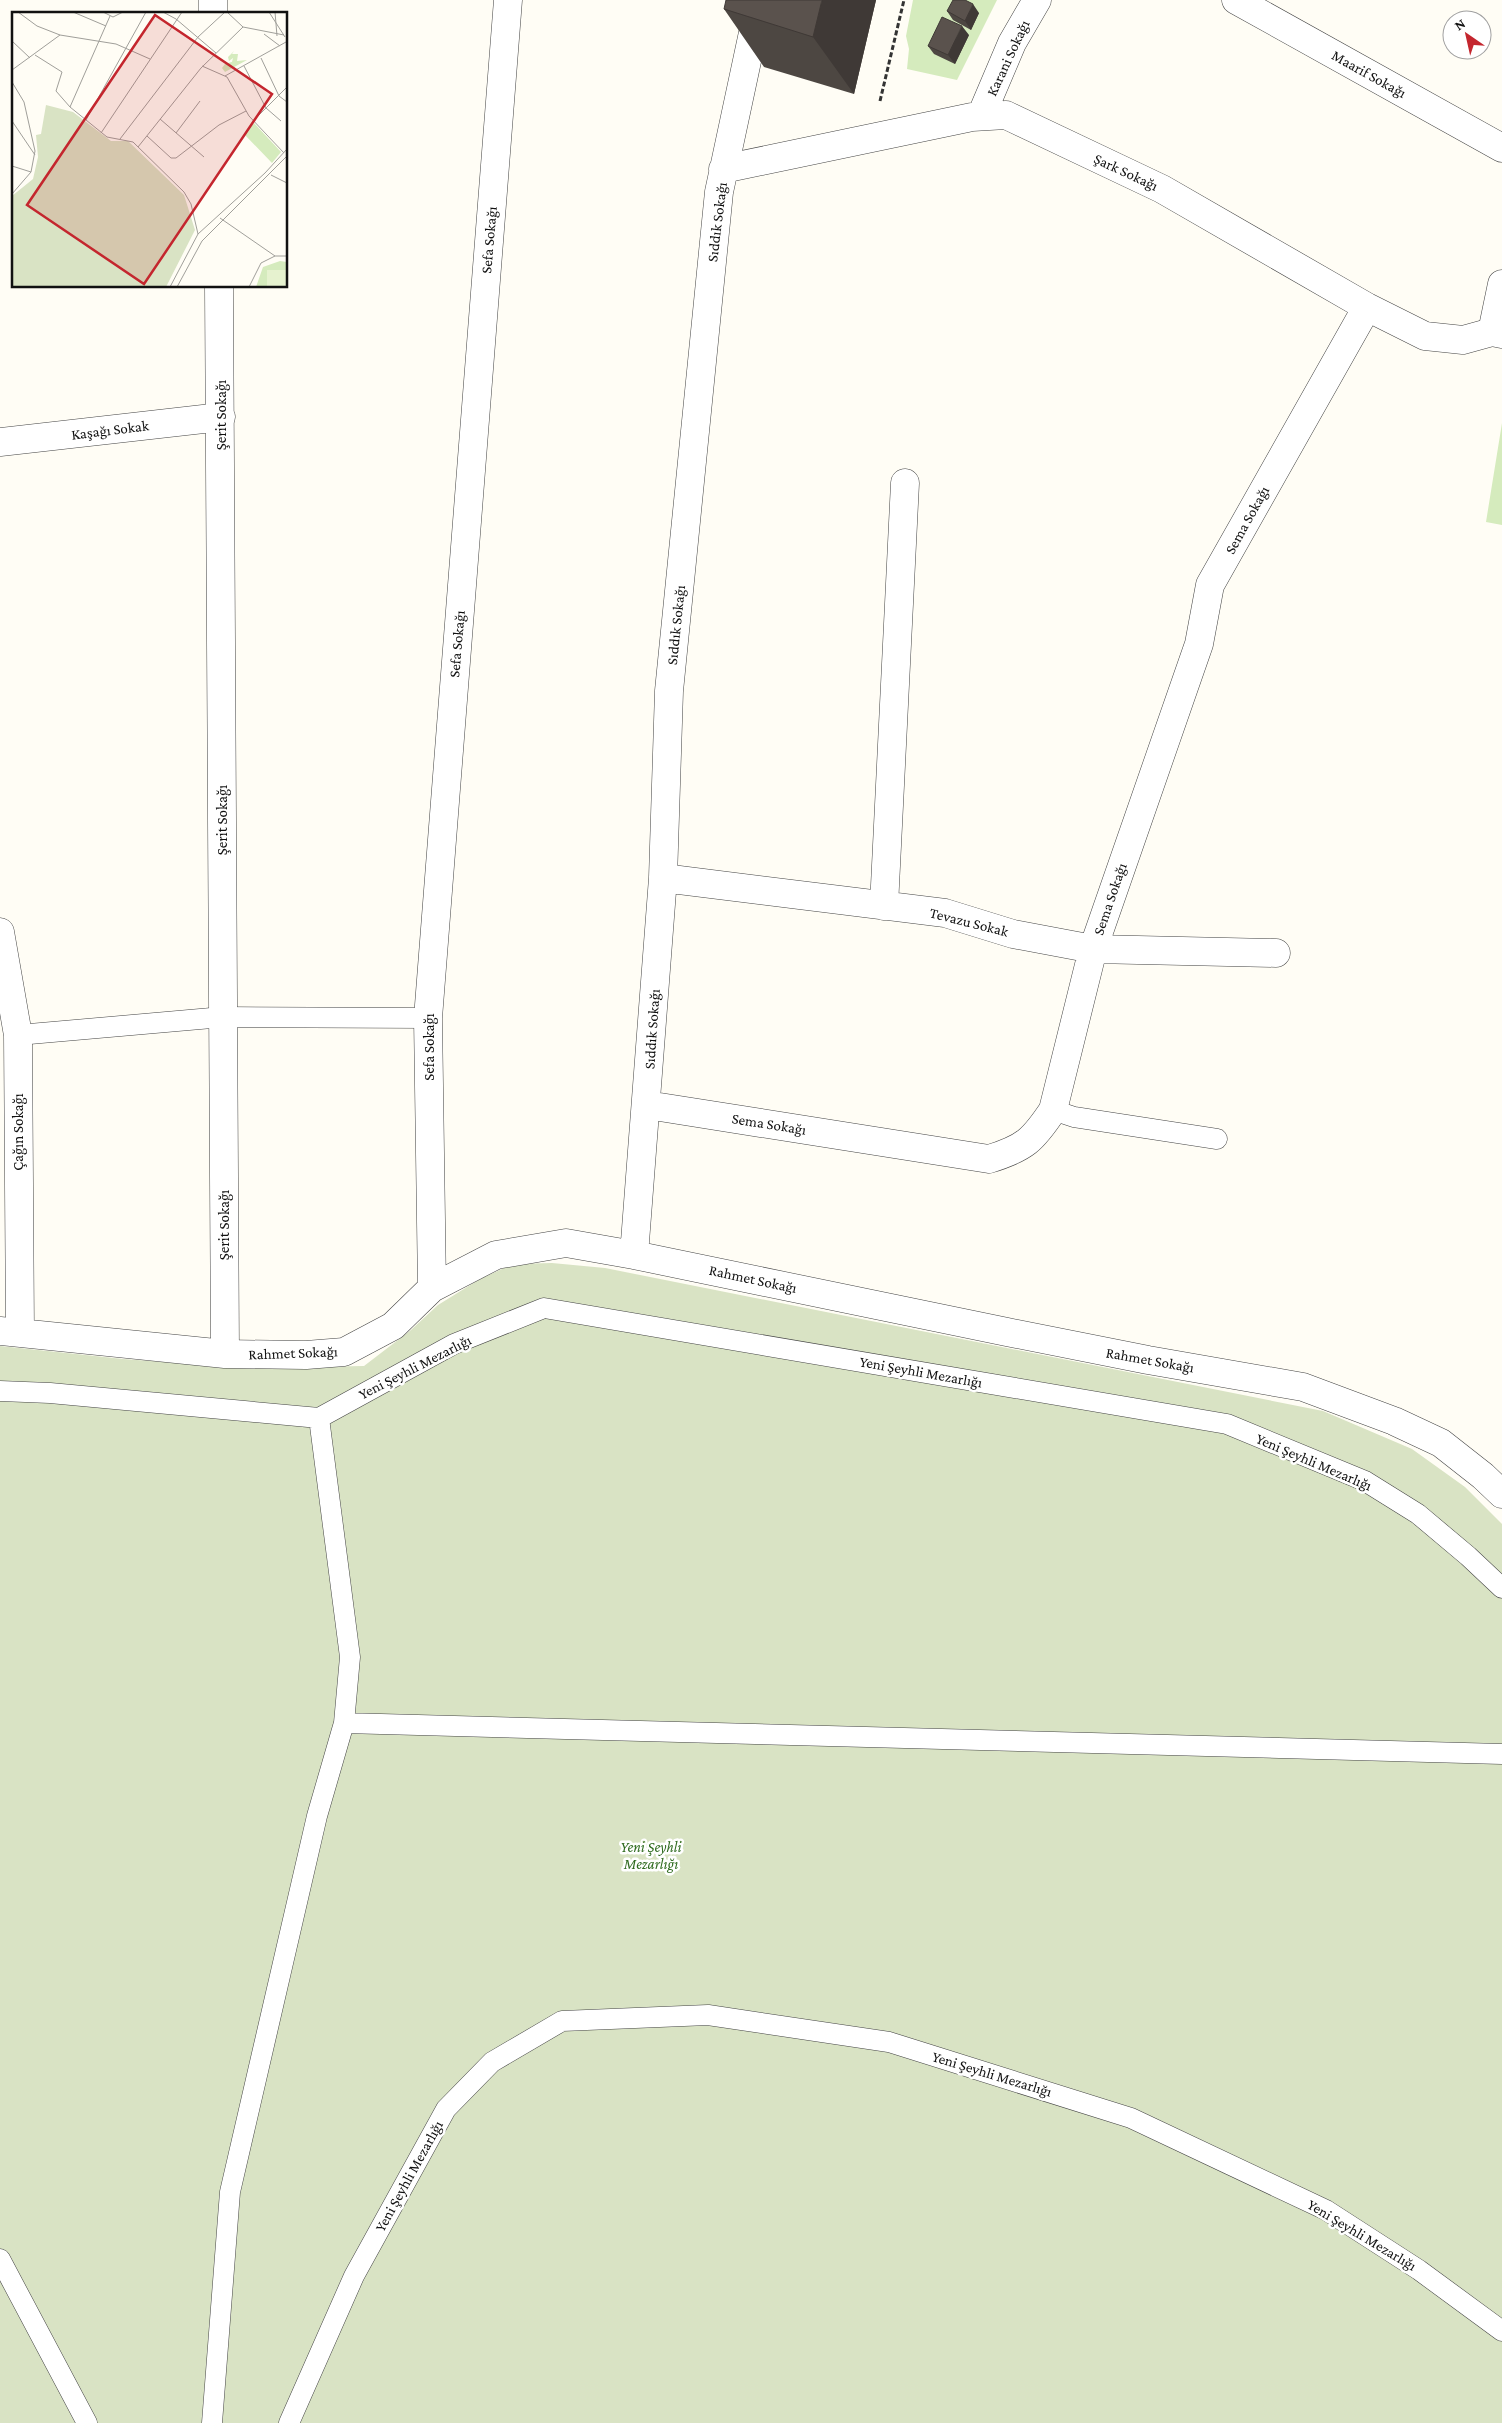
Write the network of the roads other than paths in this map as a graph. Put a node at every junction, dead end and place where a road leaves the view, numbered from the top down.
1 (508, 0) edge
2 (760, 0) edge
3 (1037, 0) edge
4 (1236, 0) edge
5 (981, 116) junction
6 (1502, 148) edge
7 (724, 169) junction
8 (1502, 284) edge
9 (219, 288) edge
10 (1367, 307) junction
11 (1497, 333) edge
12 (221, 417) junction
13 (0, 442) edge
14 (906, 483) dead end
15 (663, 878) junction
16 (884, 906) junction
17 (0, 932) edge
18 (1093, 949) junction
19 (1276, 953) dead end
20 (222, 1018) junction
21 (428, 1018) junction
22 (18, 1035) junction
23 (647, 1105) junction
24 (1053, 1110) junction
25 (1217, 1138) dead end
26 (634, 1255) junction
27 (432, 1288) junction
28 (10, 1332) edge
29 (225, 1354) junction
30 (0, 1390) edge
31 (319, 1418) junction
32 (1502, 1494) edge
33 (1502, 1588) edge
34 (344, 1723) junction
35 (1502, 1754) edge
36 (0, 2259) edge
37 (1502, 2331) edge
38 (87, 2423) edge
39 (212, 2423) edge
40 (289, 2423) edge

1 - 21 street, Sefa Sokağı
2 - 7 street, Sıddık Sokağı
3 - 5 street, Karani Sokağı
4 - 6 street, Maarif Sokağı
5 - 7 street, Şark Sokağı
5 - 10 street, Şark Sokağı
7 - 15 street, Sıddık Sokağı
8 - 11 street
9 - 12 street, Şerit Sokağı
10 - 11 street, Şark Sokağı
10 - 18 street, Sema Sokağı
12 - 13 street, Kaşağı Sokak
12 - 20 street, Şerit Sokağı
14 - 16 street
15 - 16 street, Tevazu Sokak
15 - 23 street, Sıddık Sokağı
16 - 18 street, Tevazu Sokak
17 - 22 street, Çağın Sokağı
18 - 19 street, Tevazu Sokak
18 - 24 street, Sema Sokağı
20 - 21 lane
20 - 22 lane
20 - 29 street, Şerit Sokağı
21 - 27 street, Sefa Sokağı
22 - 28 street, Çağın Sokağı
23 - 24 street, Sema Sokağı
23 - 26 street, Sıddık Sokağı
24 - 25 lane
26 - 27 street, Rahmet Sokağı
26 - 32 street, Rahmet Sokağı
27 - 29 street, Rahmet Sokağı
28 - 29 street, Rahmet Sokağı
30 - 31 lane
31 - 33 lane, Yeni Şeyhli Mezarlığı
31 - 34 lane
34 - 35 lane
34 - 39 lane
36 - 38 lane
37 - 40 lane, Yeni Şeyhli Mezarlığı

